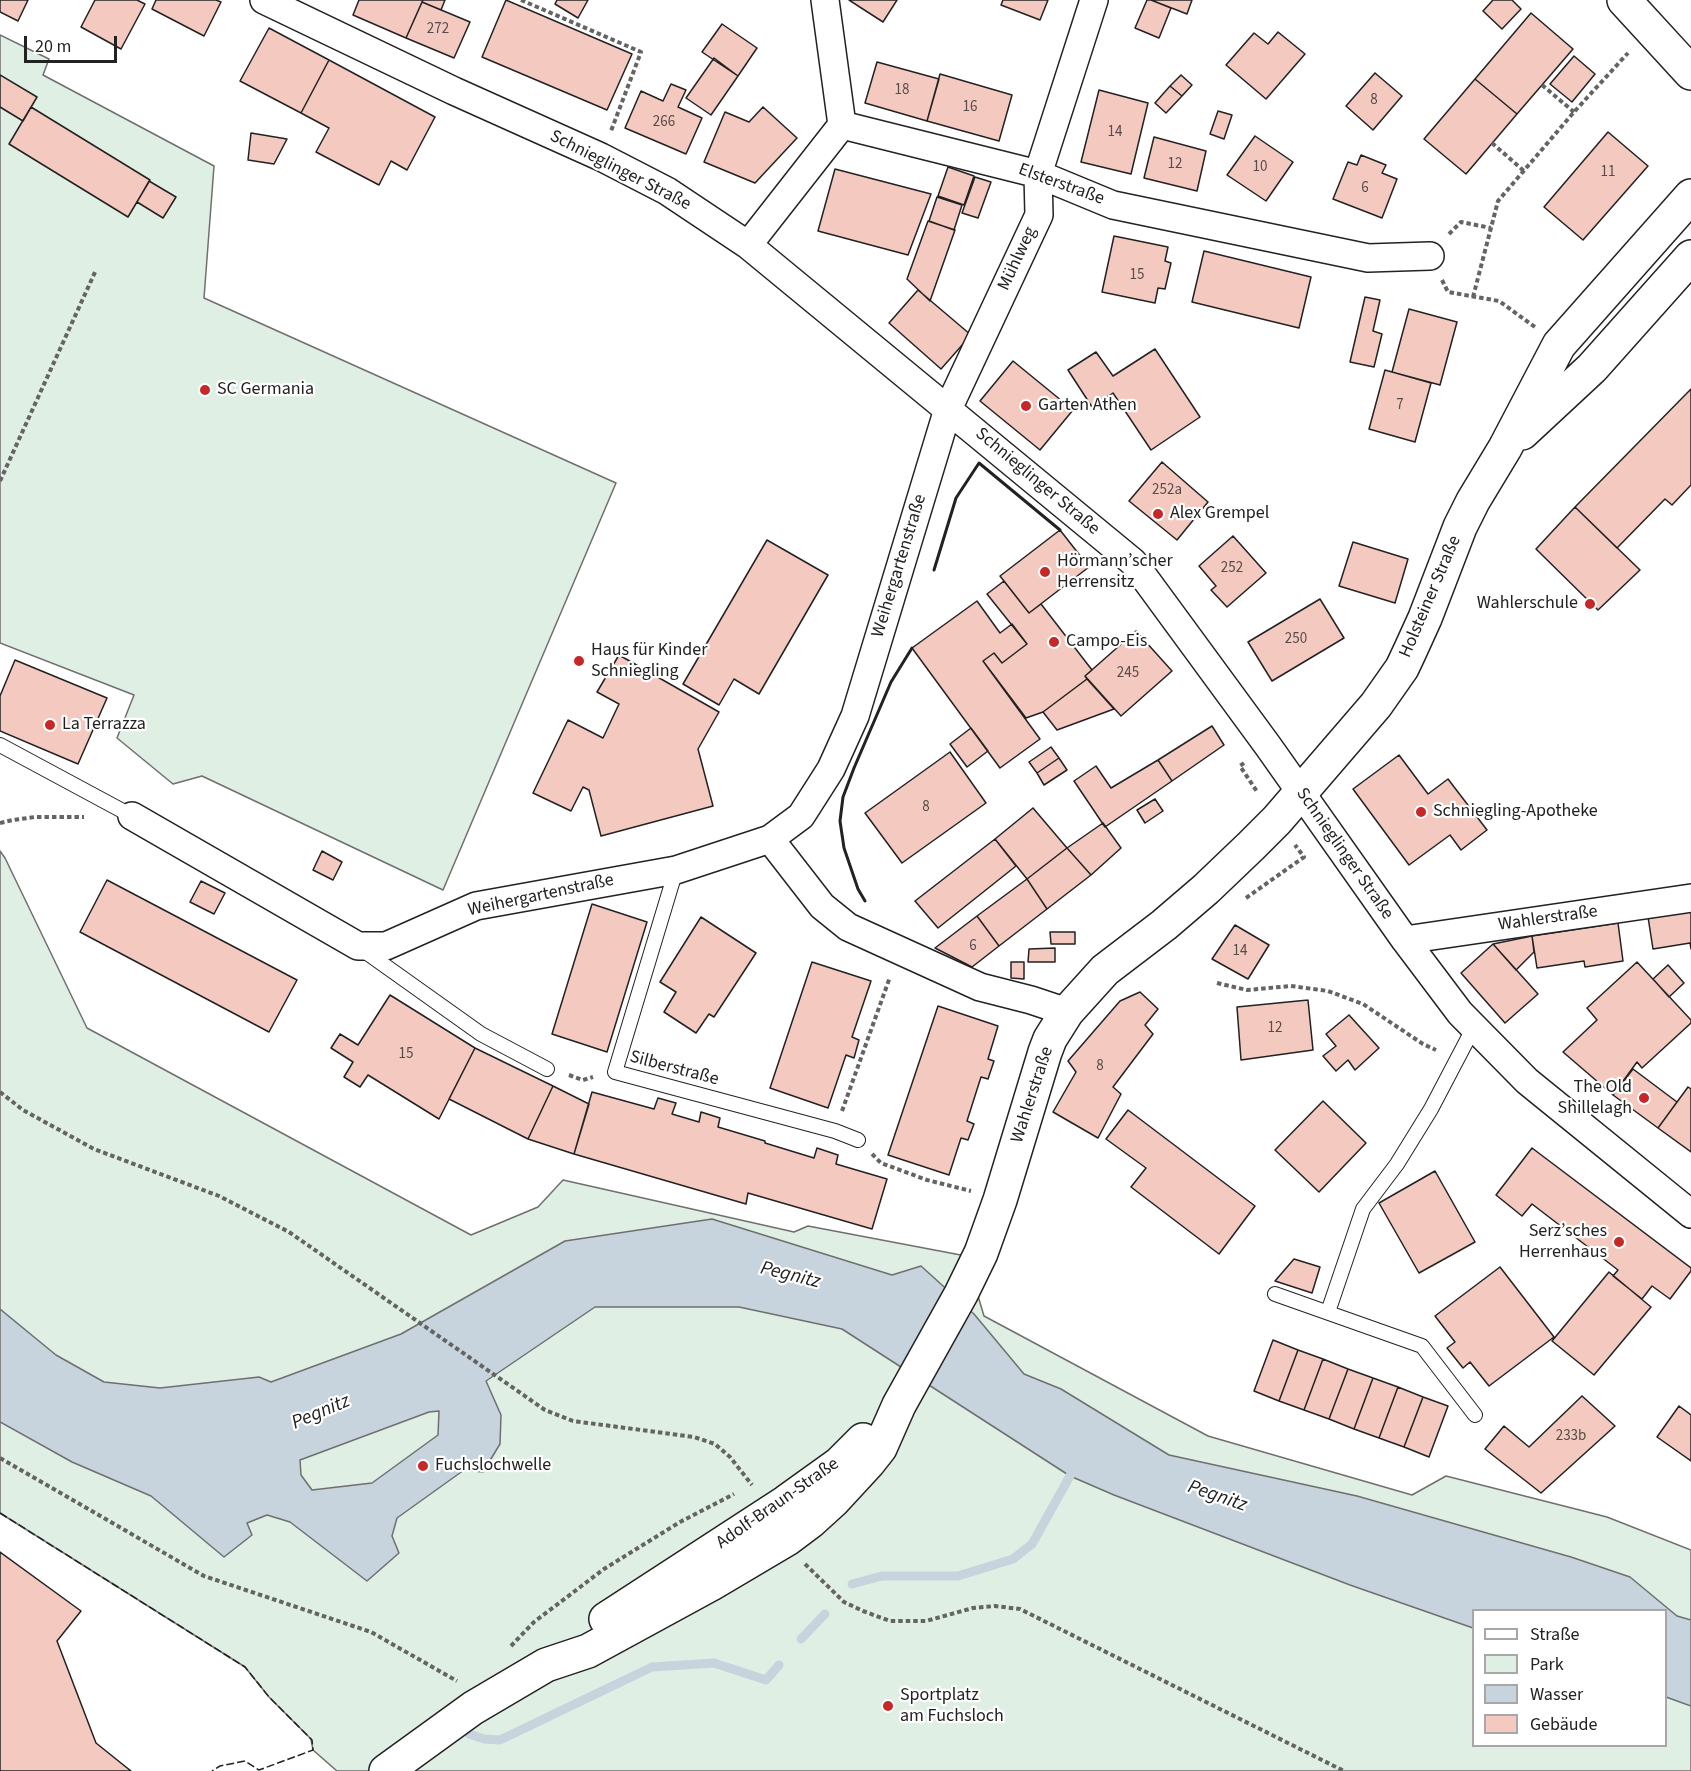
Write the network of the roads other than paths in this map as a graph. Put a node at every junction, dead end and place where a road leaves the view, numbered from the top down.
1 (264, 0) edge
2 (825, 0) edge
3 (1094, 0) edge
4 (1624, 0) edge
5 (1691, 73) edge
6 (842, 125) junction
7 (1038, 174) junction
8 (1691, 196) edge
9 (748, 245) junction
10 (1430, 256) road end
11 (1691, 257) edge
12 (948, 409) junction
13 (1505, 448) junction
14 (0, 745) edge
15 (1300, 793) junction
16 (132, 816) joint
17 (770, 839) junction
18 (676, 870) junction
19 (1691, 898) edge
20 (1405, 940) junction
21 (358, 946) junction
22 (1067, 1012) junction
23 (1474, 1027) junction
24 (547, 1069) road end
25 (858, 1140) road end
26 (1691, 1214) edge
27 (1275, 1294) dead end
28 (1328, 1312) junction
29 (899, 1405) joint
30 (1475, 1415) dead end
31 (386, 1771) edge

1 - 9 street, Schnieglinger Straße
2 - 6 street
3 - 7 street, Mühlweg
4 - 5 main road
6 - 7 street, Elsterstraße
6 - 9 street
7 - 10 street, Elsterstraße
7 - 12 street, Mühlweg
8 - 13 main road, Holsteiner Straße
9 - 12 street, Schnieglinger Straße
11 - 13 main road, Holsteiner Straße
12 - 15 street, Schnieglinger Straße
12 - 17 street, Weihergartenstraße
13 - 15 main road, Holsteiner Straße
14 - 16 lane
15 - 20 street, Schnieglinger Straße
15 - 22 main road, Wahlerstraße
16 - 21 street
17 - 18 street, Weihergartenstraße
17 - 22 street
18 - 21 street, Weihergartenstraße
18 - 25 lane, Silberstraße
19 - 20 street, Wahlerstraße
20 - 23 street, Schnieglinger Straße
21 - 24 lane
22 - 29 main road, Wahlerstraße
23 - 26 street, Schnieglinger Straße
23 - 28 lane
27 - 28 lane
28 - 30 lane
29 - 31 main road, Adolf-Braun-Straße

